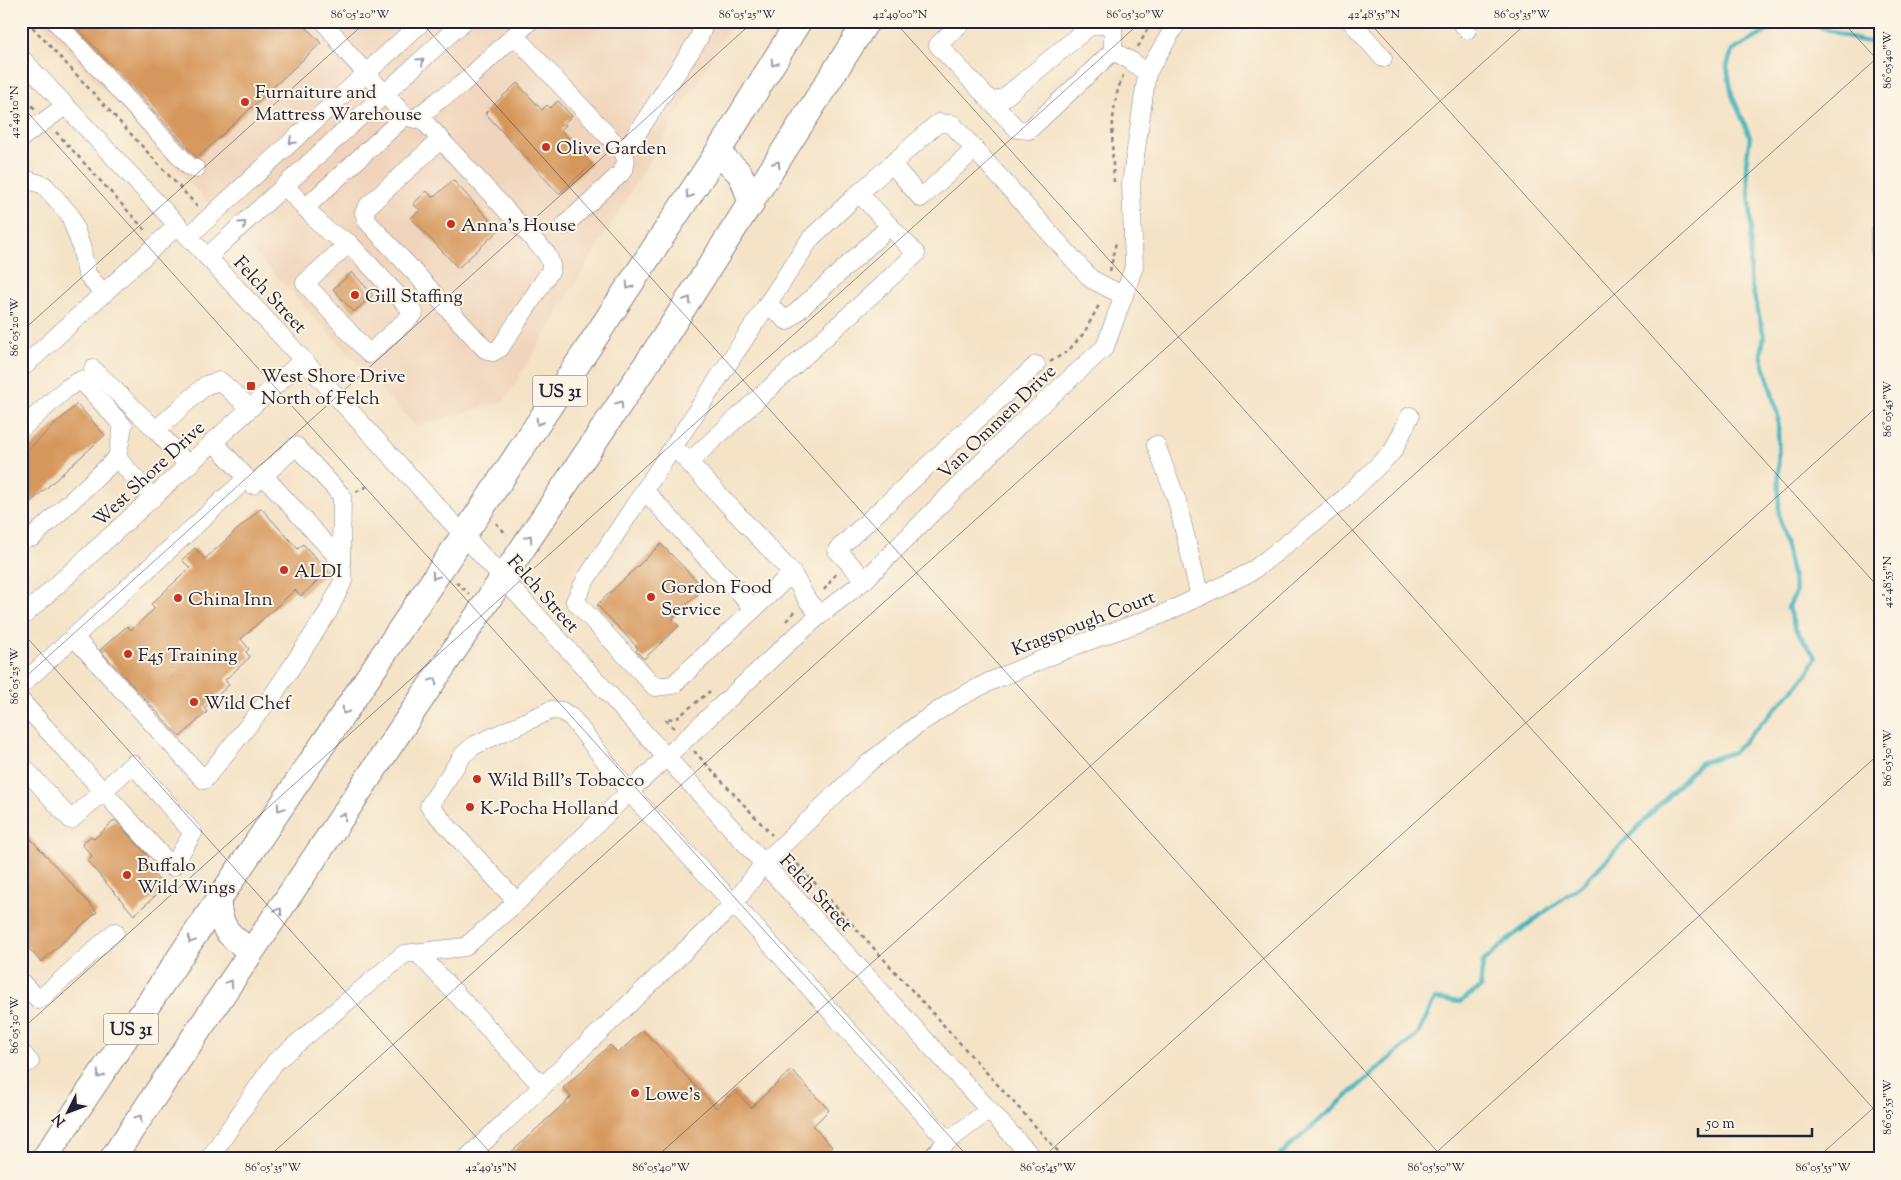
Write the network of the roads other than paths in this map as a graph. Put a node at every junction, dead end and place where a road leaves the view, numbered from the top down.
1 (55, 21) edge
2 (324, 21) edge
3 (423, 21) edge
4 (464, 21) edge
5 (530, 21) edge
6 (701, 21) edge
7 (799, 21) edge
8 (867, 21) edge
9 (963, 21) edge
10 (1178, 21) edge
11 (1351, 21) edge
12 (1113, 23) edge
13 (515, 36) junction
14 (1113, 52) junction
15 (21, 58) edge
16 (1383, 58) dead end
17 (366, 73) junction
18 (1146, 73) junction
19 (385, 94) junction
20 (992, 103) junction
21 (65, 106) junction
22 (413, 116) junction
23 (21, 138) edge
24 (441, 139) junction
25 (975, 149) junction
26 (624, 154) junction
27 (716, 155) junction
28 (892, 164) junction
29 (196, 169) dead end
30 (21, 178) edge
31 (285, 186) junction
32 (859, 193) junction
33 (750, 205) junction
34 (305, 208) junction
35 (565, 225) dead end
36 (890, 226) junction
37 (184, 231) junction
38 (1880, 232) edge
39 (349, 243) junction
40 (1880, 252) edge
41 (207, 256) junction
42 (104, 294) junction
43 (1124, 296) junction
44 (767, 304) junction
45 (303, 360) junction
46 (1042, 364) road end
47 (21, 369) edge
48 (93, 369) dead end
49 (250, 408) junction
50 (1410, 416) dead end
51 (21, 429) edge
52 (156, 430) junction
53 (213, 442) junction
54 (1156, 445) dead end
55 (673, 446) junction
56 (117, 458) junction
57 (688, 462) junction
58 (188, 465) junction
59 (255, 477) junction
60 (644, 490) junction
61 (153, 498) junction
62 (463, 536) junction
63 (21, 539) edge
64 (341, 561) junction
65 (792, 573) junction
66 (502, 579) junction
67 (865, 580) junction
68 (1200, 597) junction
69 (754, 608) junction
70 (23, 612) edge
71 (820, 615) junction
72 (74, 637) junction
73 (21, 685) edge
74 (21, 701) edge
75 (666, 758) junction
76 (21, 764) edge
77 (102, 791) junction
78 (630, 792) junction
79 (763, 864) junction
80 (218, 900) junction
81 (516, 902) junction
82 (734, 904) junction
83 (115, 932) dead end
84 (251, 951) junction
85 (418, 953) junction
86 (21, 982) edge
87 (542, 1086) junction
88 (989, 1110) junction
89 (948, 1141) junction
90 (44, 1159) edge
91 (112, 1159) edge
92 (210, 1159) edge
93 (466, 1159) edge
94 (930, 1159) edge
95 (1034, 1159) edge

1 - 29 street
2 - 17 street
3 - 17 street
19 -> 4 street
5 - 13 street
6 - 26 street
7 -> 27 highway, US 31
33 -> 8 highway, US 31
9 - 20 street
10 - 18 street, Van Ommen Drive
11 - 16 street
12 - 14 street
12 - 20 street
13 - 22 street
13 - 26 street
14 - 18 street
14 - 20 street
15 - 21 street, Felch Street
17 - 19 street
17 -> 37 street
18 - 43 street, Van Ommen Drive
19 - 22 street
19 - 31 street
21 - 23 street
21 - 37 street, Felch Street
22 - 24 street
22 - 34 street
24 - 24 street
25 - 28 street
25 - 28 street
25 - 43 street
26 - 35 street
27 - 33 highway
27 -> 62 highway, US 31
28 - 32 street
30 - 42 street
31 - 34 street
41 -> 31 street
32 - 36 street
32 - 44 street
66 -> 33 highway, US 31
34 - 39 street
36 - 44 street
36 - 57 street
37 - 41 street, Felch Street
37 - 42 street
38 - 40 street
39 - 39 street
41 - 45 street, Felch Street
42 - 47 street
43 - 67 street, Van Ommen Drive
44 - 55 street
45 - 49 street, West Shore Drive
45 - 62 street, Felch Street
46 - 67 street
48 - 52 street
49 - 52 street
49 - 53 street, West Shore Drive
50 - 68 street, Kragspough Court
51 - 56 street
52 - 58 street
53 - 58 street, West Shore Drive
53 - 59 street
54 - 68 street
55 - 57 street
55 - 60 street
56 - 61 street
56 - 63 street
57 - 65 street
58 - 61 street, West Shore Drive
59 - 64 street
59 - 64 street
59 - 72 street
60 - 69 street
60 - 69 street
61 - 70 street, West Shore Drive
62 - 66 street, Felch Street
62 -> 80 highway, US 31
64 - 72 street
65 - 69 street
65 - 71 street
66 - 75 street, Felch Street
84 -> 66 highway, US 31
67 - 71 street, Van Ommen Drive
68 - 79 street, Kragspough Court
71 - 75 street, Van Ommen Drive
72 - 73 street
74 - 77 street
75 - 78 street, Van Ommen Drive
75 - 79 street, Felch Street
76 - 77 street
77 - 77 street
78 - 81 street, Van Ommen Drive
78 - 81 street
78 - 82 street
79 - 82 street, Kragspough Court
79 - 88 street, Felch Street
80 - 84 highway
80 -> 90 highway, US 31
81 - 85 street, Van Ommen Drive
82 - 87 street, Kragspough Court
82 - 89 street
83 - 86 street
91 -> 84 highway, US 31
85 - 87 street
85 - 92 street, Van Ommen Drive
87 - 93 street, Kragspough Court
88 - 89 street
88 - 95 street, Felch Street
89 - 94 street

